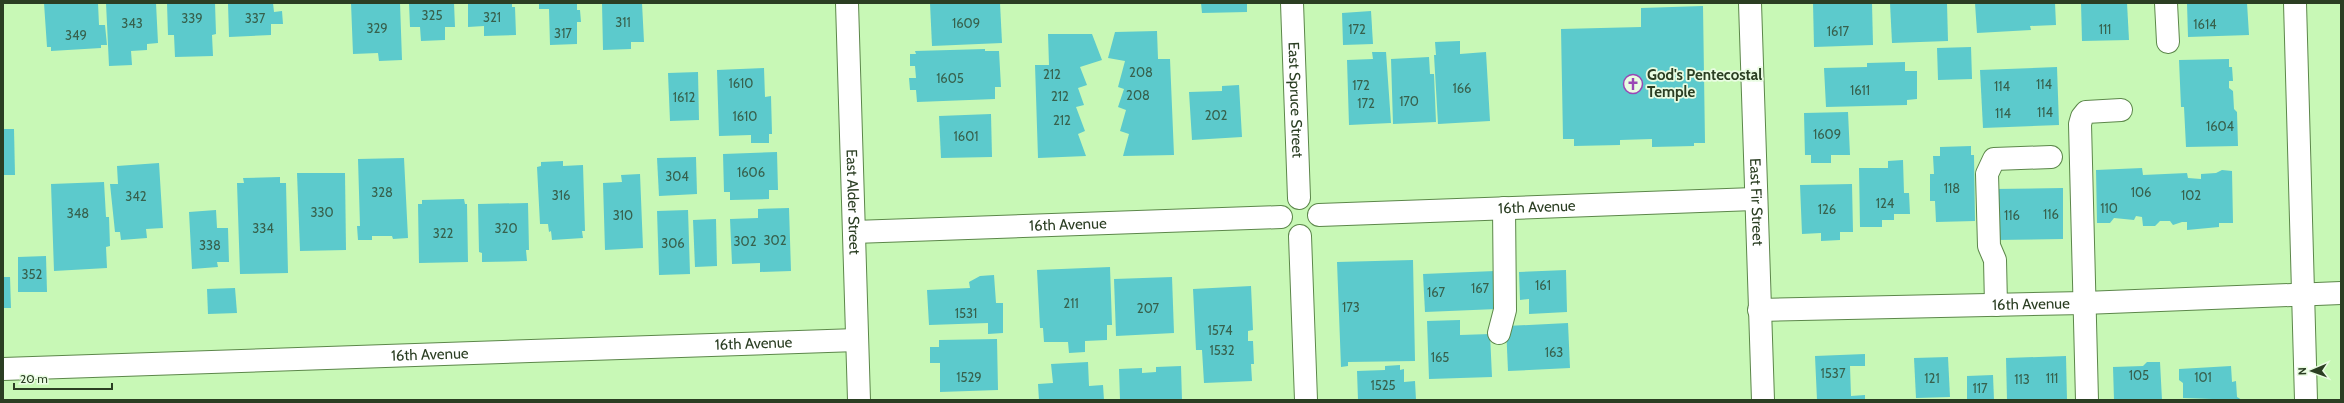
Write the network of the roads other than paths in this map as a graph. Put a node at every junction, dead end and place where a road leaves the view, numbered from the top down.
1 (847, 3) edge
2 (1292, 3) edge
3 (1750, 3) edge
4 (2166, 3) edge
5 (2295, 3) edge
6 (2168, 42) dead end
7 (2121, 110) dead end
8 (2051, 156) dead end
9 (1299, 198) junction
10 (1754, 199) junction
11 (1504, 208) junction
12 (1320, 215) junction
13 (1281, 217) junction
14 (854, 232) junction
15 (1300, 236) junction
16 (2341, 293) edge
17 (2302, 294) junction
18 (2084, 303) junction
19 (1996, 305) junction
20 (1759, 310) junction
21 (1499, 333) dead end
22 (857, 340) junction
23 (3, 369) edge
24 (859, 400) edge
25 (1306, 400) edge
26 (1763, 400) edge
27 (2087, 400) edge
28 (2306, 400) edge

1 - 14 street, East Alder Street
2 - 9 street, East Spruce Street
3 - 10 street, East Fir Street
4 - 6 street
5 - 17 street
7 - 18 street
8 - 19 street
9 - 12 street
9 - 13 street
10 - 11 street, 16th Avenue
10 - 20 street, East Fir Street
11 - 12 street, 16th Avenue
11 - 21 street
12 - 15 street
13 - 14 street, 16th Avenue
13 - 15 street
14 - 22 street, East Alder Street
15 - 25 street
16 - 17 street, 16th Avenue
17 - 18 street, 16th Avenue
17 - 28 street
18 - 19 street, 16th Avenue
18 - 27 street
19 - 20 street, 16th Avenue
20 - 26 street, East Fir Street
22 - 23 street, 16th Avenue
22 - 24 street, East Alder Street

